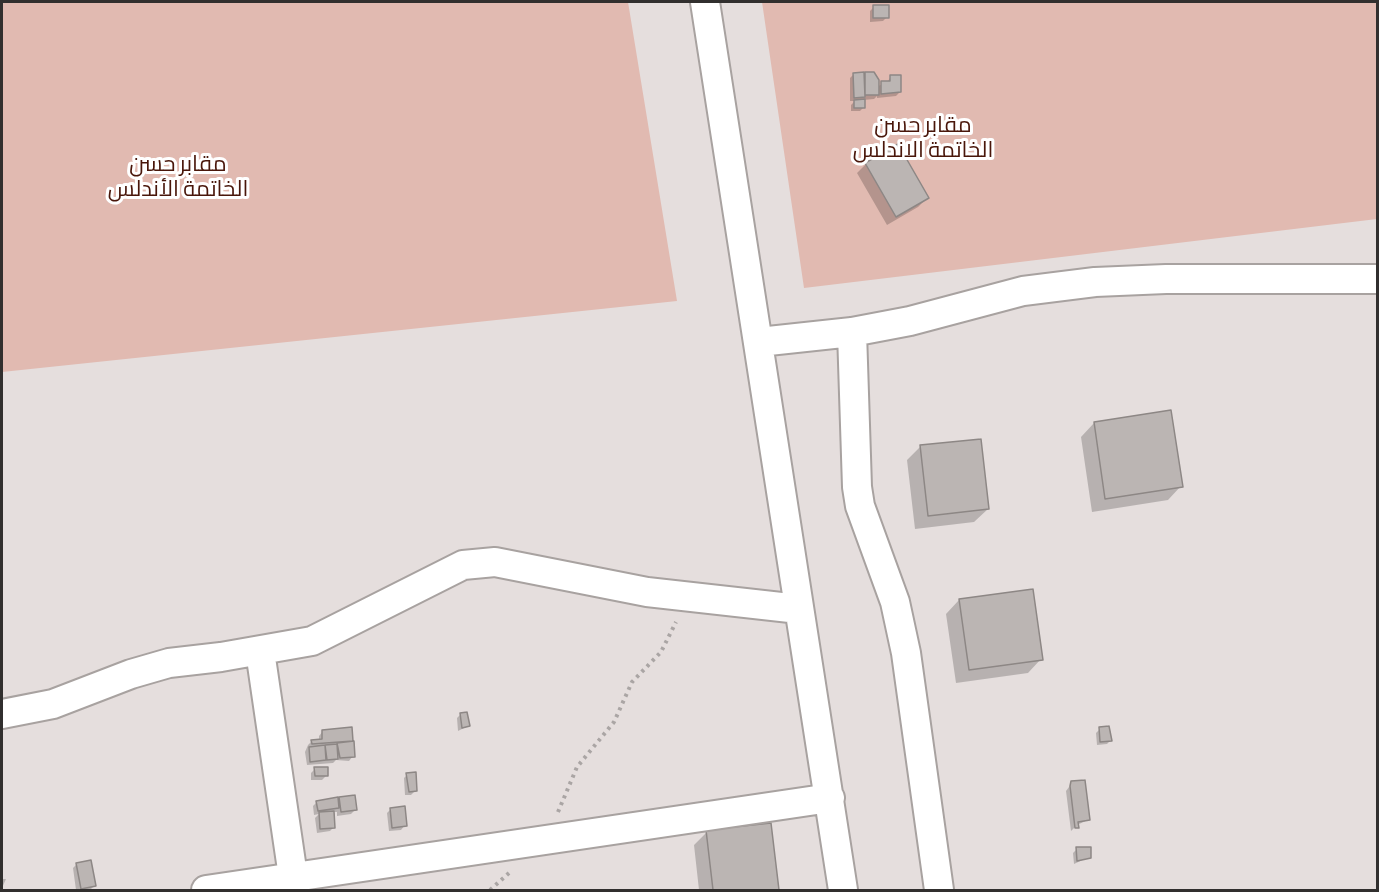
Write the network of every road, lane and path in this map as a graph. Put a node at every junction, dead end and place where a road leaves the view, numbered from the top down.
1 (705, 2) edge
2 (1377, 279) edge
3 (852, 332) junction
4 (759, 342) junction
5 (689, 597) junction
6 (799, 609) junction
7 (260, 651) junction
8 (2, 714) edge
9 (830, 798) junction
10 (547, 840) junction
11 (514, 869) dead end
12 (294, 884) edge
13 (206, 891) edge
14 (490, 891) edge
15 (843, 891) edge
16 (939, 891) edge

1 - 4 street
2 - 3 street
3 - 4 street
3 - 16 street
4 - 6 street
5 - 6 street
5 - 7 street
5 - 10 path
6 - 9 street
7 - 8 street
7 - 12 street
9 - 10 street
9 - 15 street
10 - 12 street
11 - 14 path
12 - 13 street

